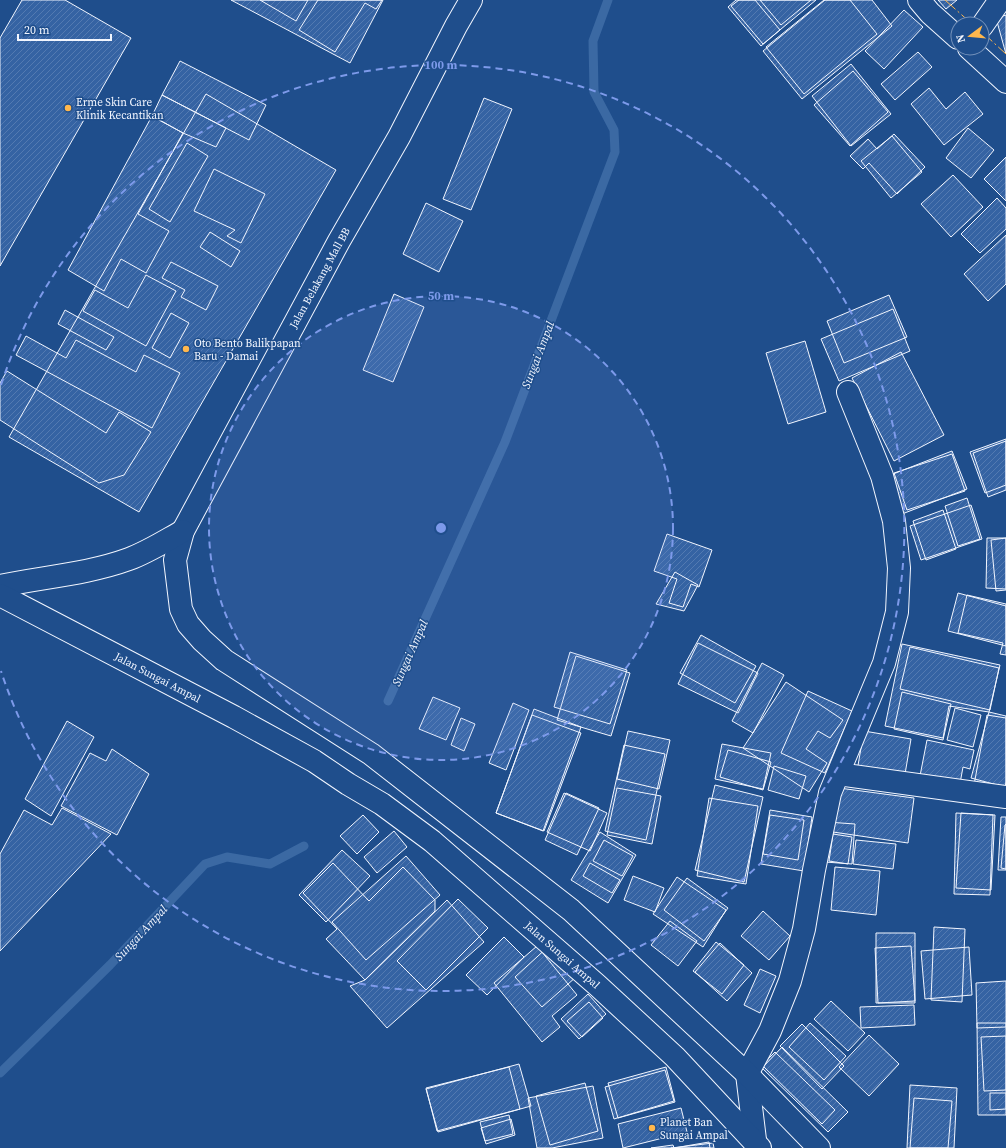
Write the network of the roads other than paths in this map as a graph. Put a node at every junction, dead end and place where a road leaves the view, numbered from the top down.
1 (471, 0) edge
2 (919, 0) edge
3 (1000, 0) edge
4 (989, 16) edge
5 (950, 31) edge
6 (978, 56) edge
7 (1006, 82) edge
8 (848, 392) dead end
9 (183, 531) junction
10 (0, 586) edge
11 (0, 595) edge
12 (838, 774) junction
13 (1006, 797) edge
14 (462, 824) junction
15 (443, 850) junction
16 (747, 1074) junction
17 (757, 1146) edge
18 (819, 1148) edge

1 - 9 main road, Jalan Belakang Mall BB
2 - 5 main road
3 - 4 main road
6 - 7 main road
8 - 12 main road
9 - 10 main road
9 - 14 main road, Jalan Belakang Mall BB
11 - 15 main road, Jalan Sungai Ampal
12 - 13 main road
12 - 16 main road
14 - 15 main road
14 - 16 main road
15 - 17 main road, Jalan Sungai Ampal
16 - 17 main road
16 - 18 main road

